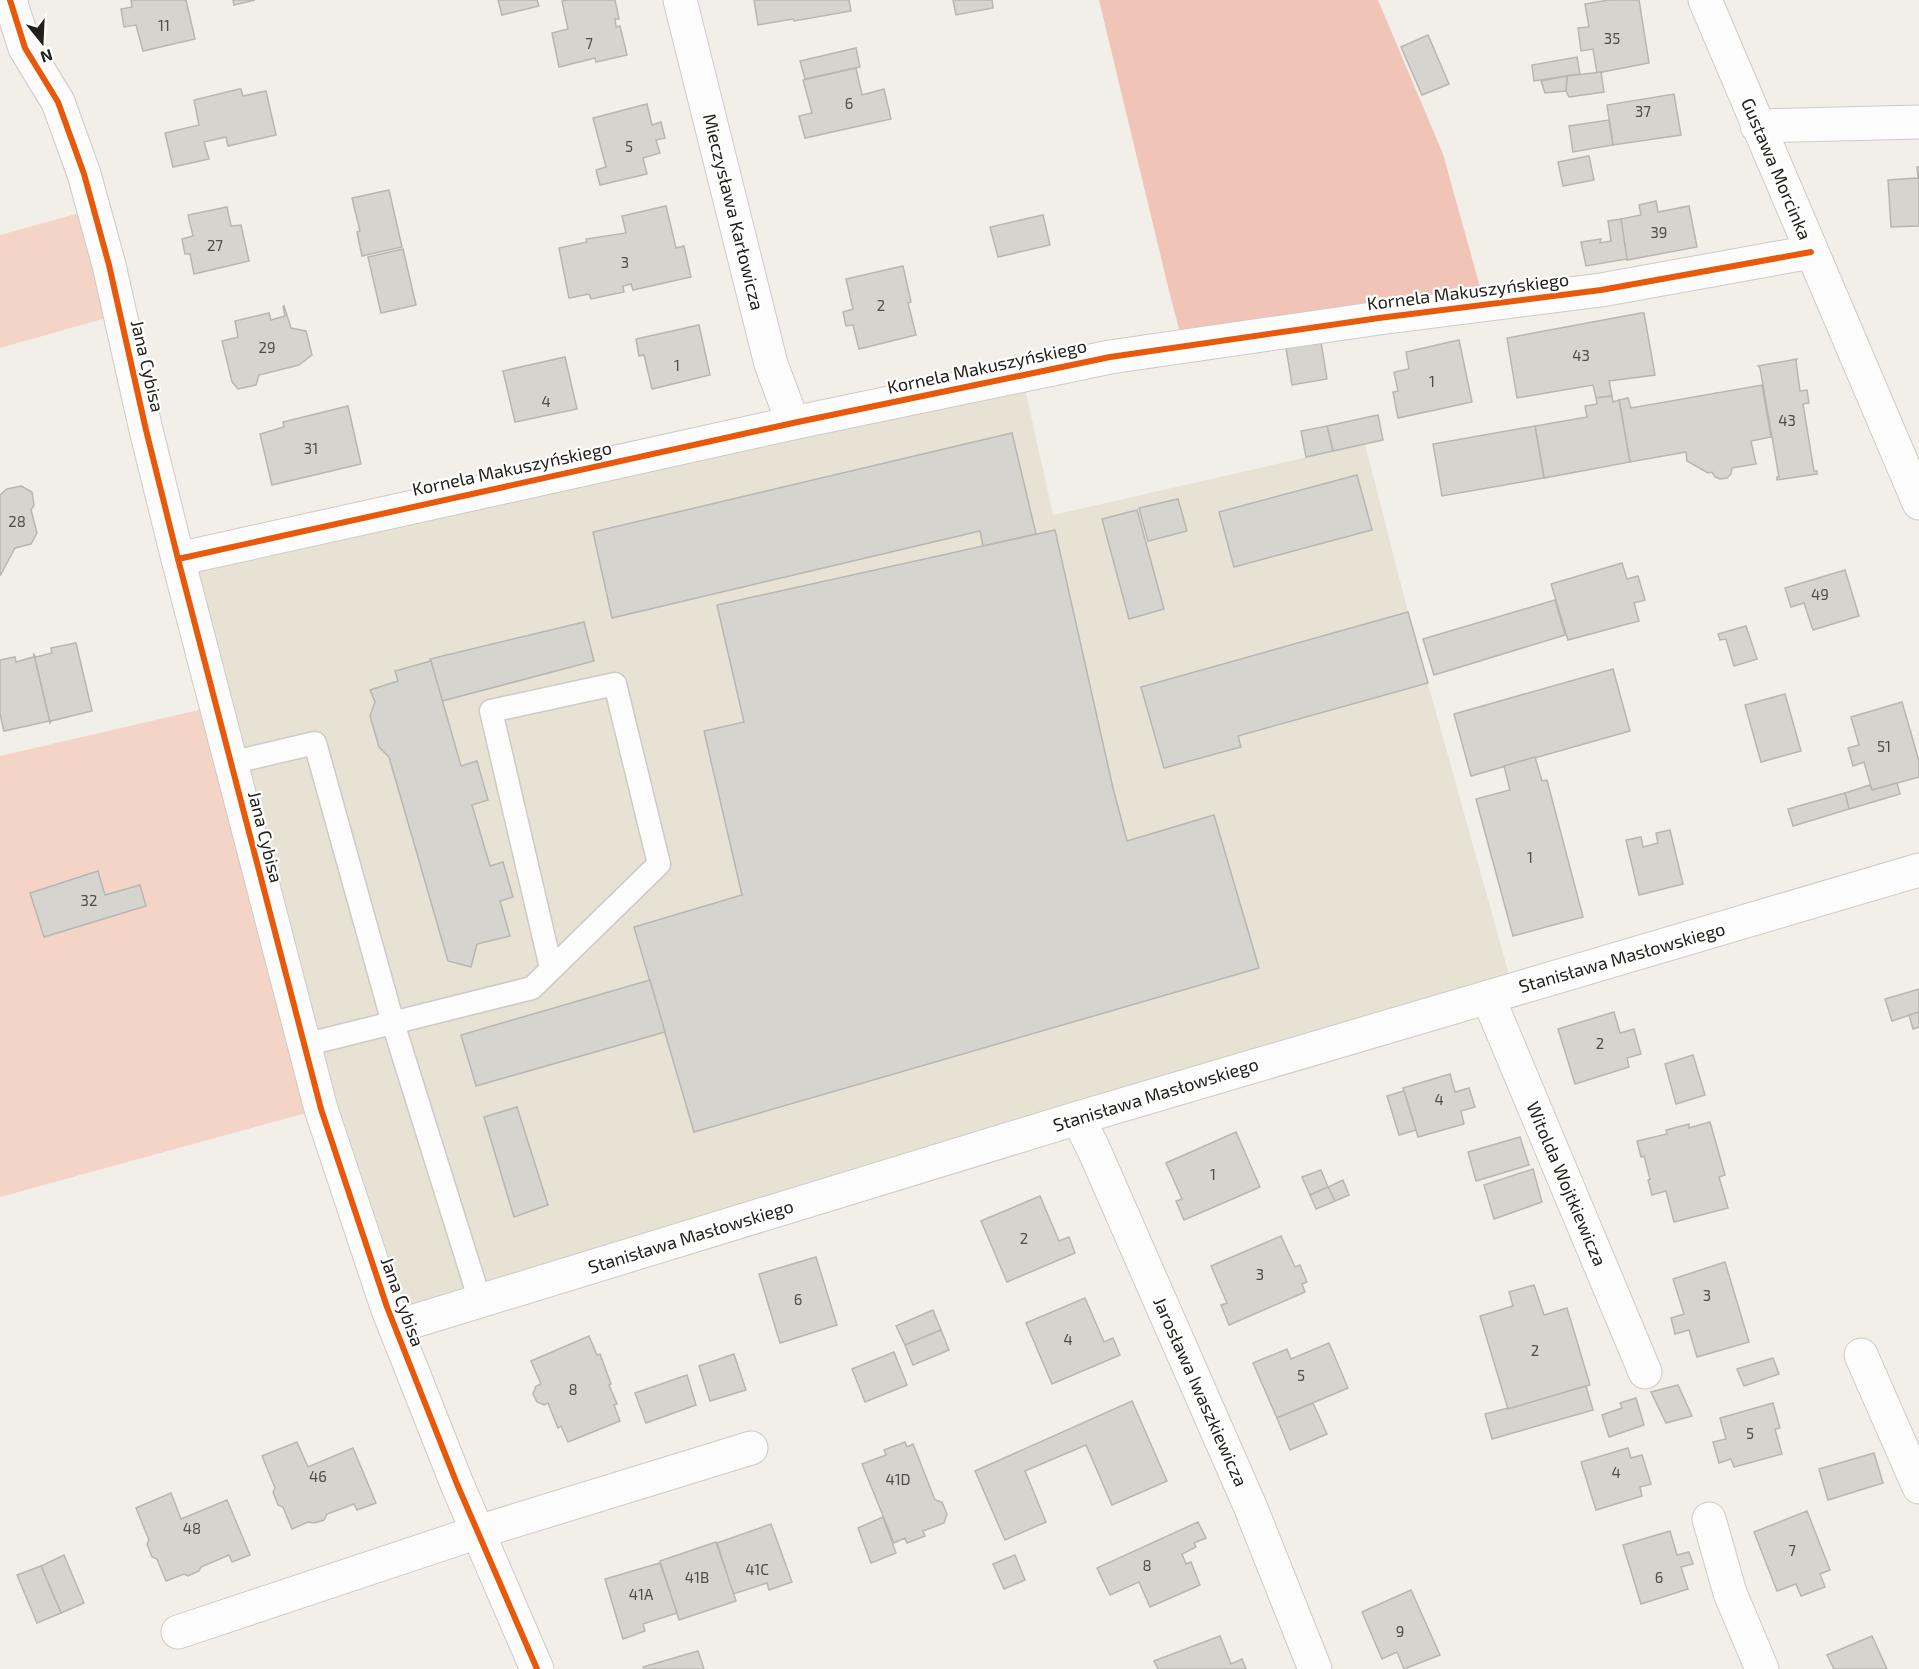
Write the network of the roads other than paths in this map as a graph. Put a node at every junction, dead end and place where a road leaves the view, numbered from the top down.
1 (10, 0) edge
2 (680, 0) edge
3 (1705, 0) edge
4 (1919, 122) edge
5 (1757, 126) junction
6 (1811, 252) junction
7 (793, 423) junction
8 (1919, 503) edge
9 (178, 559) junction
10 (230, 763) junction
11 (1919, 870) edge
12 (551, 968) junction
13 (1488, 997) junction
14 (393, 1023) junction
15 (304, 1045) junction
16 (1078, 1118) junction
17 (480, 1301) junction
18 (395, 1328) junction
19 (1861, 1355) dead end
20 (1645, 1372) dead end
21 (751, 1448) dead end
22 (1919, 1486) edge
23 (1709, 1519) dead end
24 (478, 1532) junction
25 (178, 1632) dead end
26 (537, 1669) edge
27 (1315, 1669) edge
28 (1762, 1669) edge

1 - 9 street, Jana Cybisa
2 - 7 street, Mieczysława Karłowicza
3 - 5 street, Gustawa Morcinka
4 - 5 street
5 - 6 street, Gustawa Morcinka
6 - 7 street, Kornela Makuszyńskiego
6 - 8 street, Gustawa Morcinka
7 - 9 street, Kornela Makuszyńskiego
9 - 10 street, Jana Cybisa
10 - 14 lane
10 - 15 street, Jana Cybisa
11 - 13 street, Stanisława Masłowskiego
12 - 12 lane
12 - 14 lane
13 - 16 street, Stanisława Masłowskiego
13 - 20 street, Witolda Wojtkiewicza
14 - 15 lane
14 - 17 lane
15 - 18 street, Jana Cybisa
16 - 17 street, Stanisława Masłowskiego
16 - 27 street, Jarosława Iwaszkiewicza
17 - 18 street, Stanisława Masłowskiego
18 - 24 street, Jana Cybisa
19 - 22 street
21 - 24 street
23 - 28 street
24 - 25 street
24 - 26 street, Jana Cybisa

